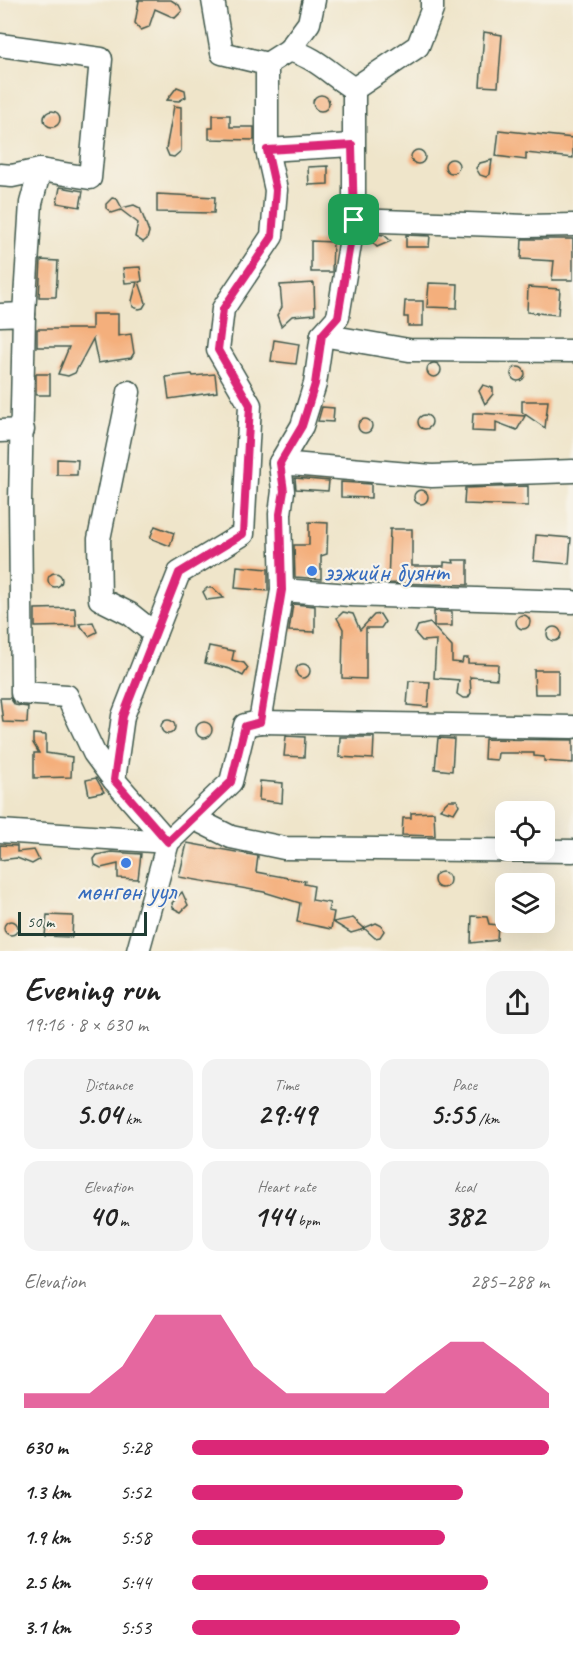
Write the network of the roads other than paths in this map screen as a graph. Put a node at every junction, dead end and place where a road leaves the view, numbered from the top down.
1 (213, 0) edge
2 (314, 0) edge
3 (432, 0) edge
4 (0, 45) edge
5 (289, 50) junction
6 (267, 64) junction
7 (354, 89) junction
8 (352, 145) junction
9 (267, 150) junction
10 (40, 170) junction
11 (0, 175) edge
12 (354, 220) junction
13 (573, 225) edge
14 (24, 314) junction
15 (0, 315) edge
16 (322, 335) junction
17 (573, 351) edge
18 (129, 392) dead end
19 (0, 430) edge
20 (23, 430) junction
21 (280, 463) junction
22 (573, 471) edge
23 (10, 564) edge
24 (282, 590) junction
25 (573, 602) edge
26 (155, 634) junction
27 (11, 692) edge
28 (260, 722) junction
29 (573, 727) edge
30 (114, 780) junction
31 (193, 818) junction
32 (0, 831) edge
33 (168, 842) junction
34 (573, 851) edge
35 (138, 951) edge

1 - 6 street
2 - 5 street
3 - 7 street
4 - 10 street
5 - 6 street
5 - 7 street
6 - 9 street
7 - 8 street
8 - 9 street
8 - 12 street
9 - 26 street
10 - 11 street
10 - 14 street
12 - 13 street
12 - 16 street
14 - 15 street
14 - 20 street
16 - 17 street
16 - 21 street
18 - 26 street
19 - 20 street
20 - 23 street
21 - 22 street
21 - 24 street
23 - 27 street
24 - 25 street
24 - 28 street
26 - 30 street
27 - 30 street
28 - 29 street
28 - 31 street
30 - 33 street
31 - 33 street
31 - 34 street
32 - 33 street
33 - 35 street

